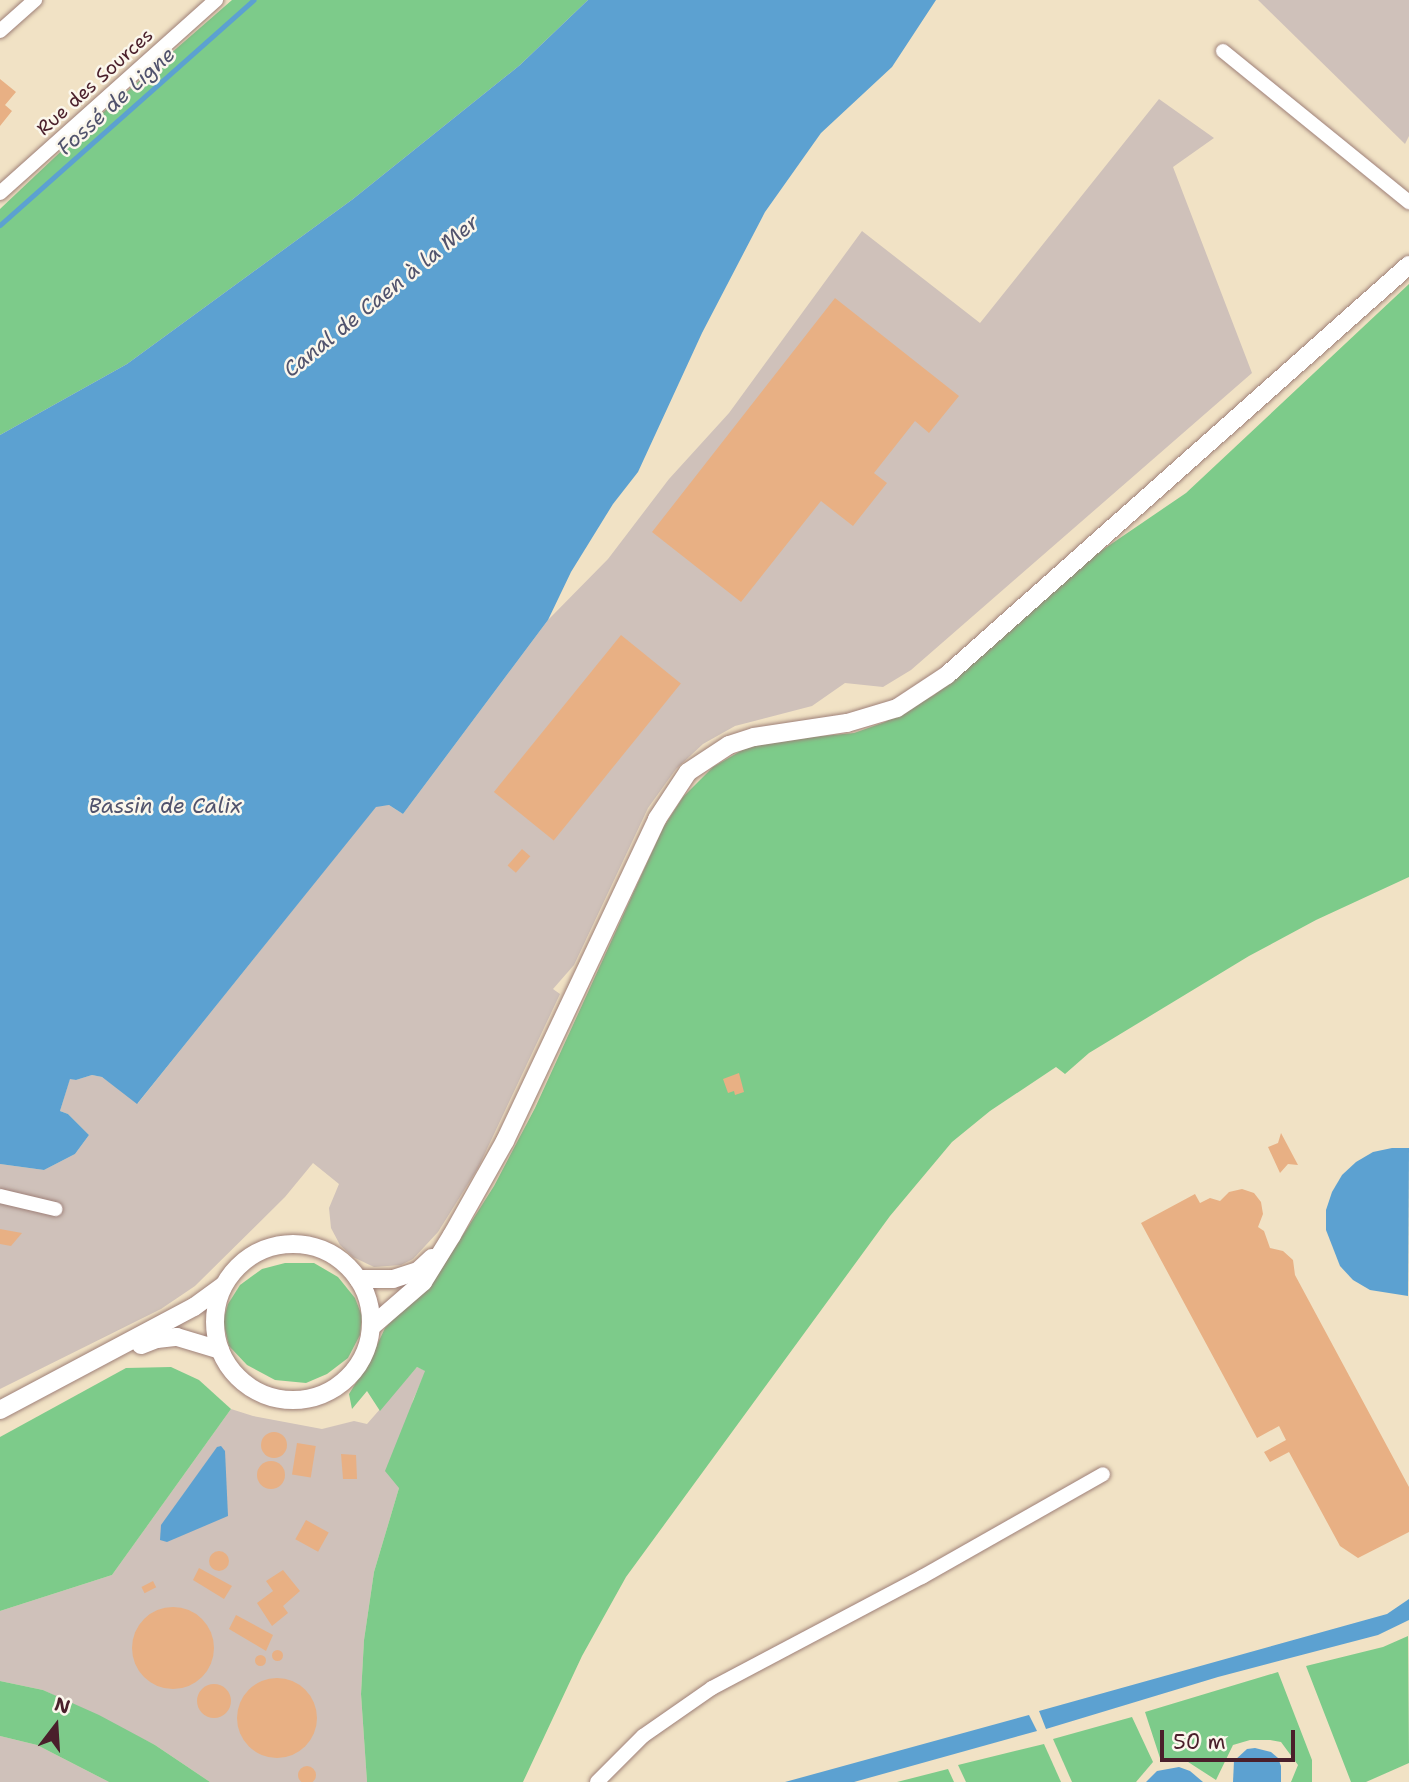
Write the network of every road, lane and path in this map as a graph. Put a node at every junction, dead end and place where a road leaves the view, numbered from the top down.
1 (35, 0) edge
2 (216, 0) edge
3 (0, 30) edge
4 (1223, 51) dead end
5 (0, 193) edge
6 (1409, 202) edge
7 (1409, 265) edge
8 (0, 1196) edge
9 (55, 1209) dead end
10 (444, 1246) junction
11 (358, 1279) junction
12 (223, 1286) junction
13 (371, 1327) junction
14 (220, 1350) junction
15 (76, 1371) junction
16 (0, 1410) edge
17 (1104, 1474) dead end
18 (597, 1782) edge

1 - 3 street
2 - 5 street, Rue des Sources
4 - 6 street
7 - 10 street
8 - 9 street
10 - 11 street
10 - 13 street
11 - 12 street
11 - 13 street
12 - 14 street
12 - 15 street
13 - 14 street
14 - 15 street
15 - 16 street
17 - 18 street

